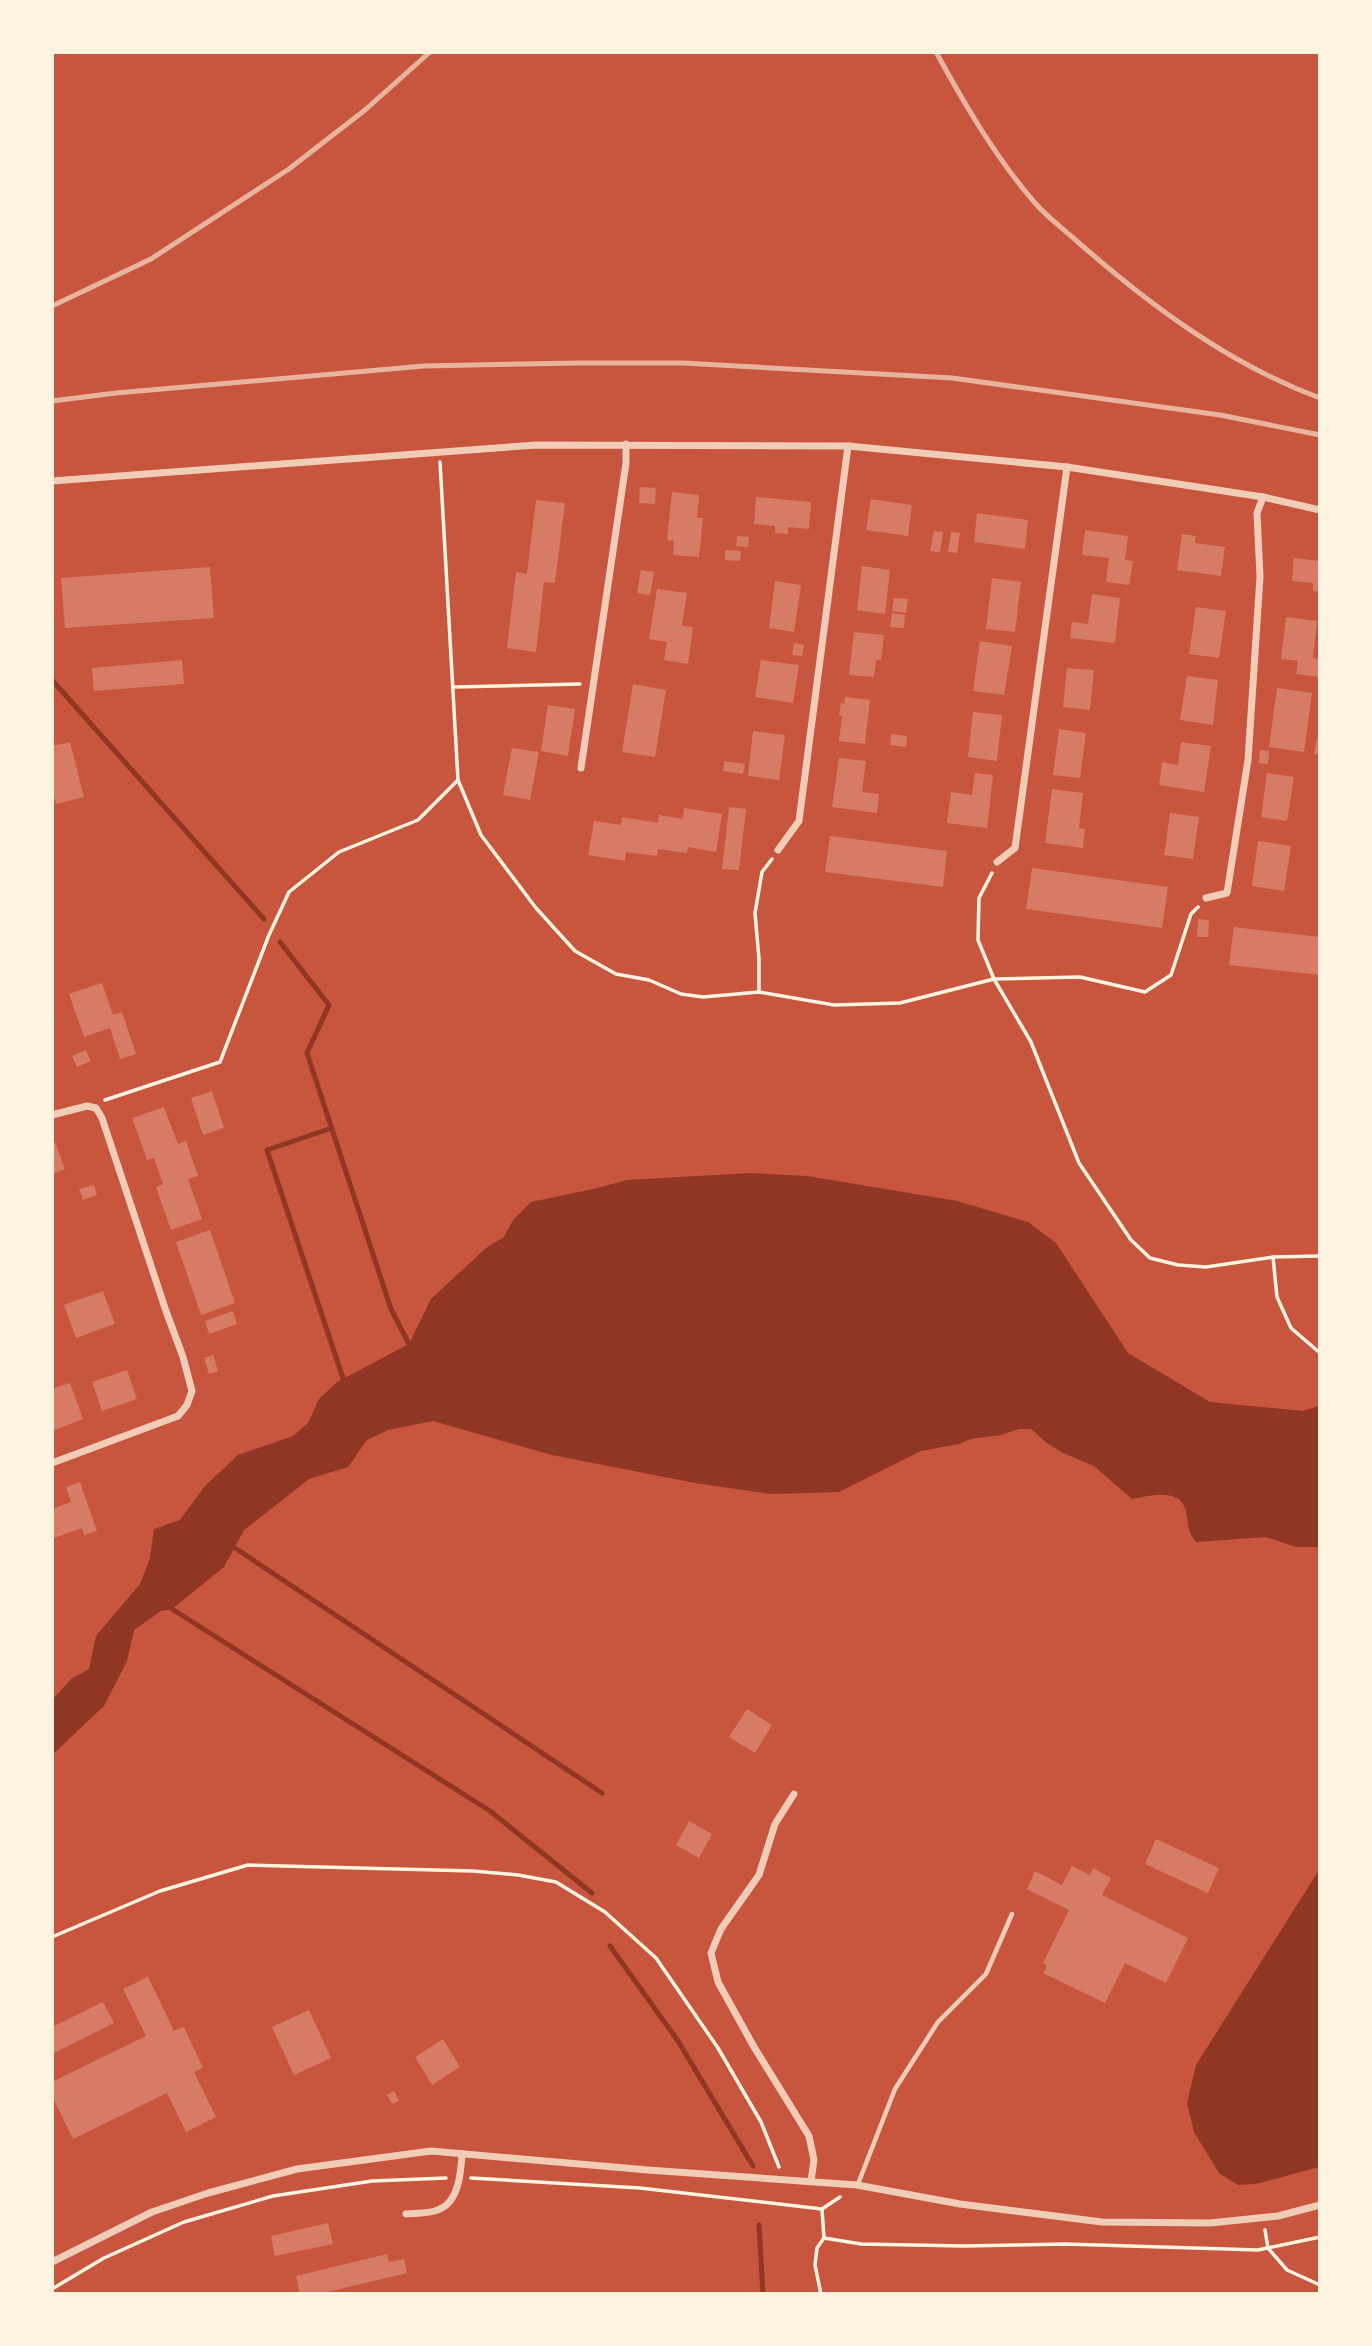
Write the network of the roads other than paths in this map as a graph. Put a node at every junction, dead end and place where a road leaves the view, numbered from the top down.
1 (626, 444) junction
2 (849, 446) junction
3 (1067, 467) junction
4 (52, 481) edge
5 (1263, 497) junction
6 (1320, 510) edge
7 (581, 768) dead end
8 (778, 850) road end
9 (997, 862) road end
10 (1206, 898) road end
11 (52, 1115) edge
12 (52, 1463) edge
13 (794, 1794) dead end
14 (1012, 1914) dead end
15 (462, 2154) junction
16 (811, 2181) junction
17 (857, 2185) junction
18 (1320, 2205) edge
19 (406, 2214) dead end
20 (52, 2262) edge

1 - 2 street
1 - 4 street
1 - 7 street
2 - 3 street
2 - 8 street
3 - 5 street
3 - 9 street
5 - 6 street
5 - 10 street
11 - 12 street
13 - 16 street
14 - 17 lane
15 - 16 street
15 - 19 street
15 - 20 street
16 - 17 street
17 - 18 street

